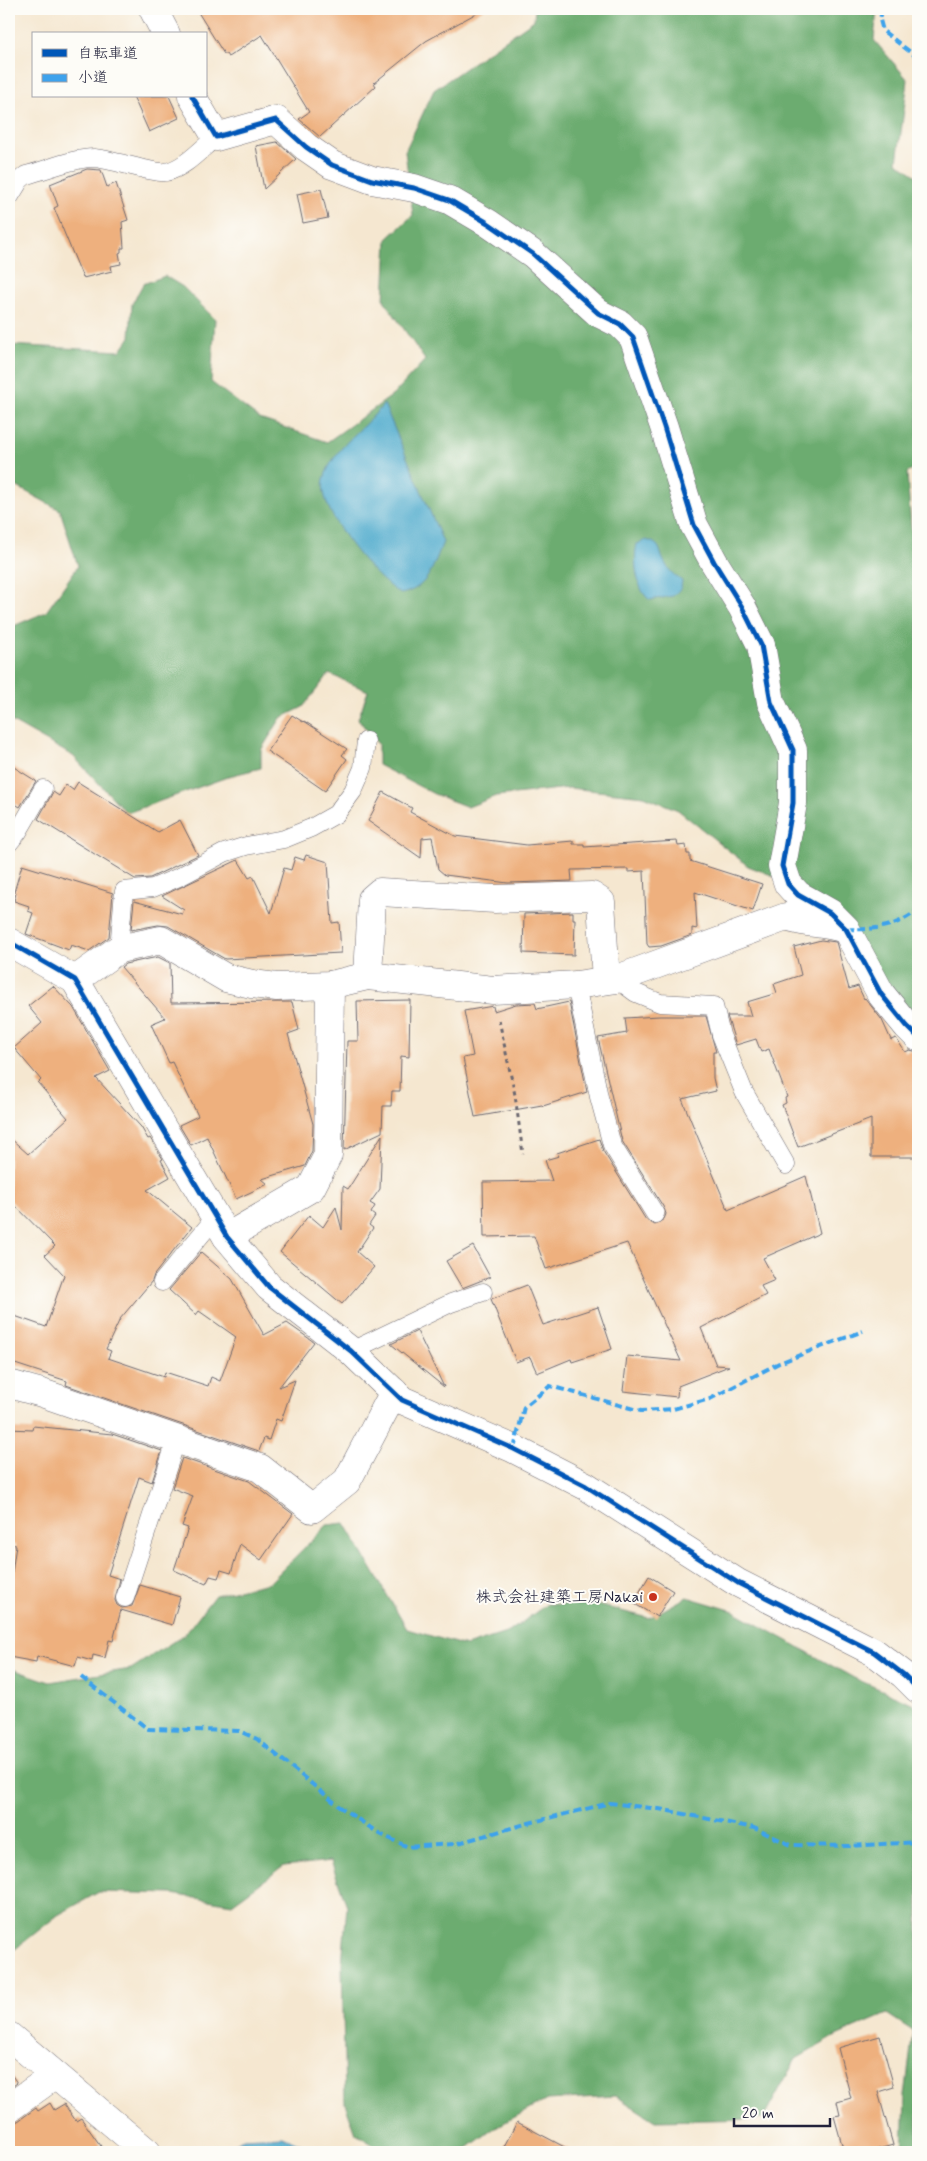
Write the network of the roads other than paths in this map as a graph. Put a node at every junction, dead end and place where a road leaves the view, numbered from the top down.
1 (153, 9) edge
2 (165, 32) edge
3 (193, 98) edge
4 (216, 137) junction
5 (9, 198) edge
6 (366, 741) dead end
7 (43, 789) dead end
8 (9, 843) edge
9 (846, 929) junction
10 (9, 942) edge
11 (120, 948) junction
12 (368, 976) junction
13 (75, 980) junction
14 (611, 980) junction
15 (330, 985) junction
16 (576, 985) junction
17 (918, 1037) edge
18 (786, 1165) dead end
19 (655, 1214) dead end
20 (221, 1227) junction
21 (162, 1282) dead end
22 (483, 1292) dead end
23 (351, 1351) junction
24 (9, 1384) edge
25 (394, 1392) junction
26 (177, 1438) junction
27 (125, 1598) dead end
28 (918, 1689) edge
29 (9, 2036) edge
30 (55, 2076) junction
31 (9, 2108) edge
32 (147, 2152) edge

1 - 2 street
3 - 4 street
4 - 5 lane
4 - 9 street
6 - 11 lane
7 - 8 lane
9 - 14 street
9 - 17 street
10 - 13 street
11 - 13 street
11 - 15 street
12 - 14 street
12 - 15 street
12 - 16 street
13 - 20 street
14 - 16 street
14 - 18 lane
15 - 20 street
16 - 19 lane
20 - 21 lane
20 - 23 street
22 - 23 lane
23 - 25 street
24 - 26 street
25 - 26 street
25 - 28 street
26 - 27 lane
29 - 30 street
30 - 31 street
30 - 32 street

